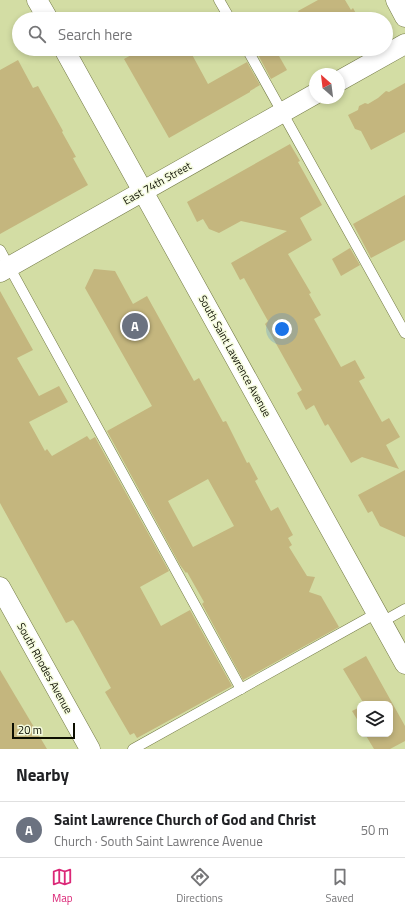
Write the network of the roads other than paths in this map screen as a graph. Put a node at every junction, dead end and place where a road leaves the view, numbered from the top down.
1 (37, 0) edge
2 (220, 0) edge
3 (396, 0) edge
4 (44, 12) edge
5 (226, 12) edge
6 (405, 17) edge
7 (405, 44) edge
8 (393, 51) edge
9 (68, 56) edge
10 (251, 56) edge
11 (384, 56) edge
12 (345, 78) edge
13 (309, 97) edge
14 (282, 113) junction
15 (143, 191) junction
16 (3, 263) edge
17 (405, 333) edge
18 (0, 587) edge
19 (405, 609) edge
20 (379, 617) junction
21 (405, 664) edge
22 (241, 689) junction
23 (90, 749) edge
24 (133, 749) edge

1 - 4 street
2 - 5 lane
3 - 6 street
7 - 8 street
9 - 15 street, South Saint Lawrence Avenue
10 - 14 lane
11 - 12 street
13 - 14 street, East 74th Street
14 - 15 street, East 74th Street
14 - 17 lane
15 - 16 street, East 74th Street
15 - 20 street, South Saint Lawrence Avenue
16 - 22 lane
18 - 23 street, South Rhodes Avenue
19 - 20 lane
20 - 21 street, South Saint Lawrence Avenue
20 - 22 lane
22 - 24 lane

